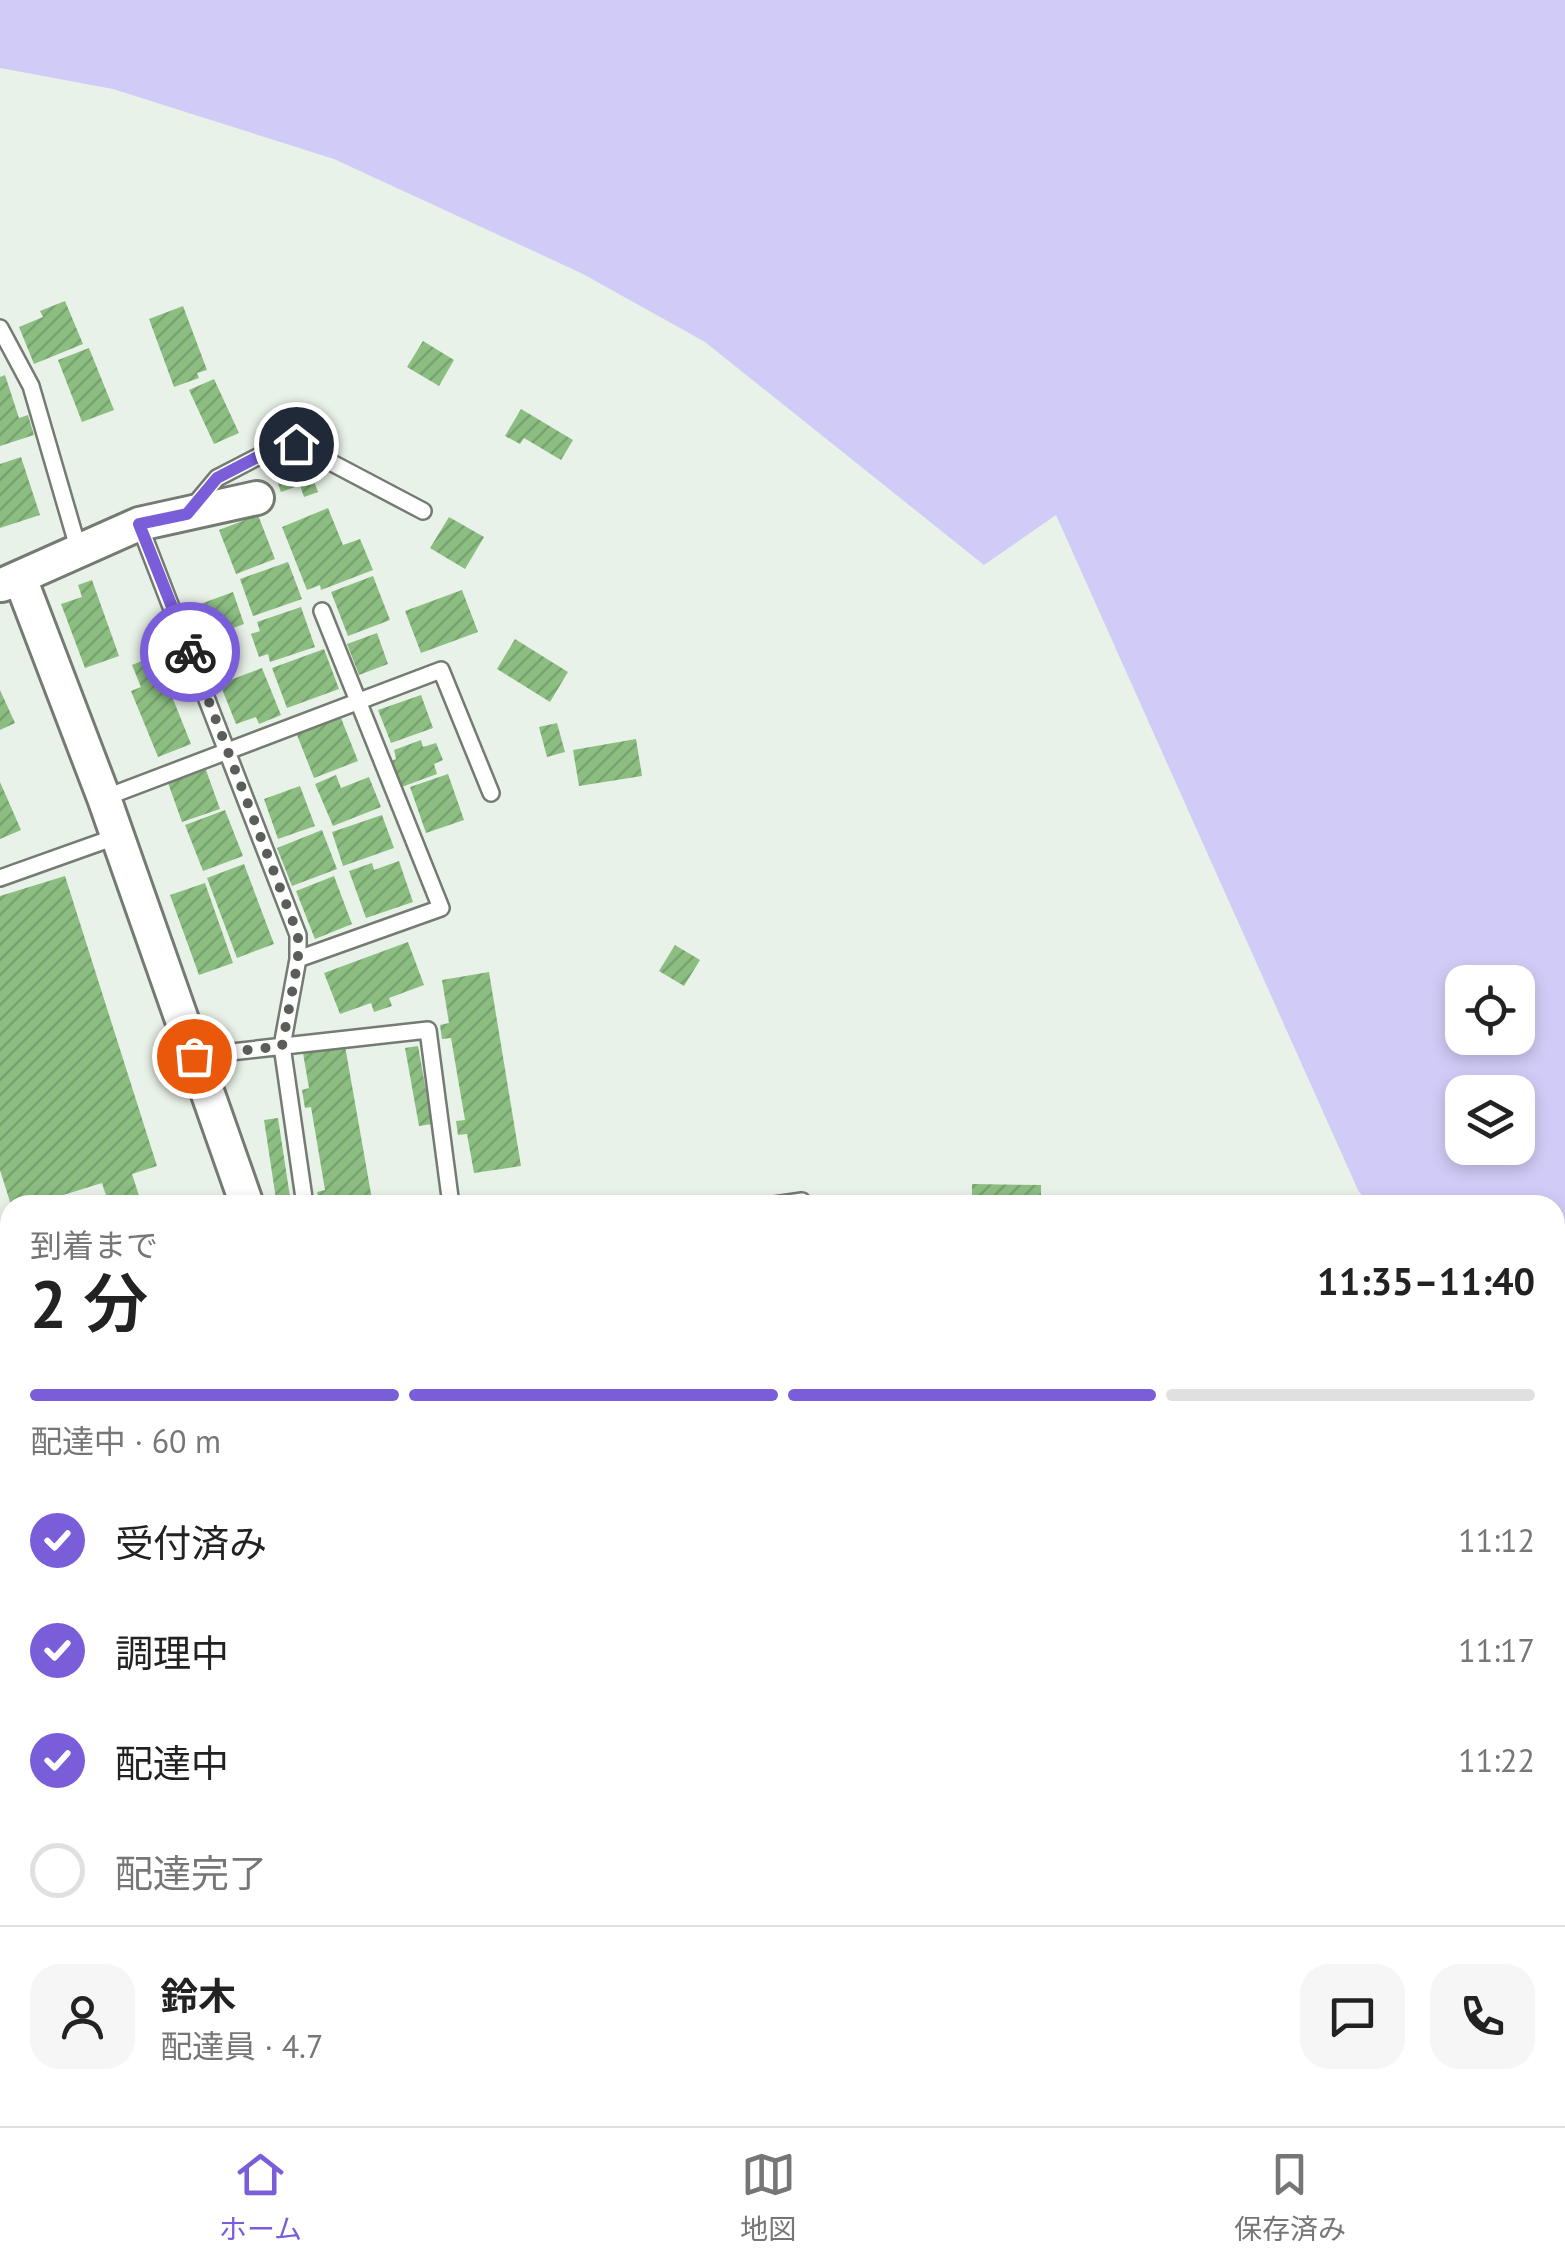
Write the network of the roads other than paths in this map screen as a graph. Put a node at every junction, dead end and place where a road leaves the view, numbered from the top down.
1 (0, 328) edge
2 (257, 498) dead end
3 (423, 511) dead end
4 (187, 514) junction
5 (139, 524) junction
6 (79, 551) junction
7 (6, 581) edge
8 (322, 611) dead end
9 (357, 700) junction
10 (228, 748) junction
11 (491, 793) dead end
12 (104, 798) junction
13 (118, 836) junction
14 (0, 878) edge
15 (298, 960) junction
16 (282, 1046) junction
17 (194, 1056) junction
18 (243, 1195) edge
19 (304, 1195) edge
20 (450, 1195) edge

1 - 6 lane
2 - 4 street
3 - 4 lane
4 - 5 street
5 - 6 street
5 - 10 lane
6 - 7 street
7 - 12 street
8 - 9 lane
9 - 10 lane
9 - 11 lane
9 - 15 lane
10 - 12 lane
10 - 15 lane
12 - 13 street
13 - 14 lane
13 - 17 street
15 - 16 lane
16 - 17 lane
16 - 19 lane
16 - 20 lane
17 - 18 street

